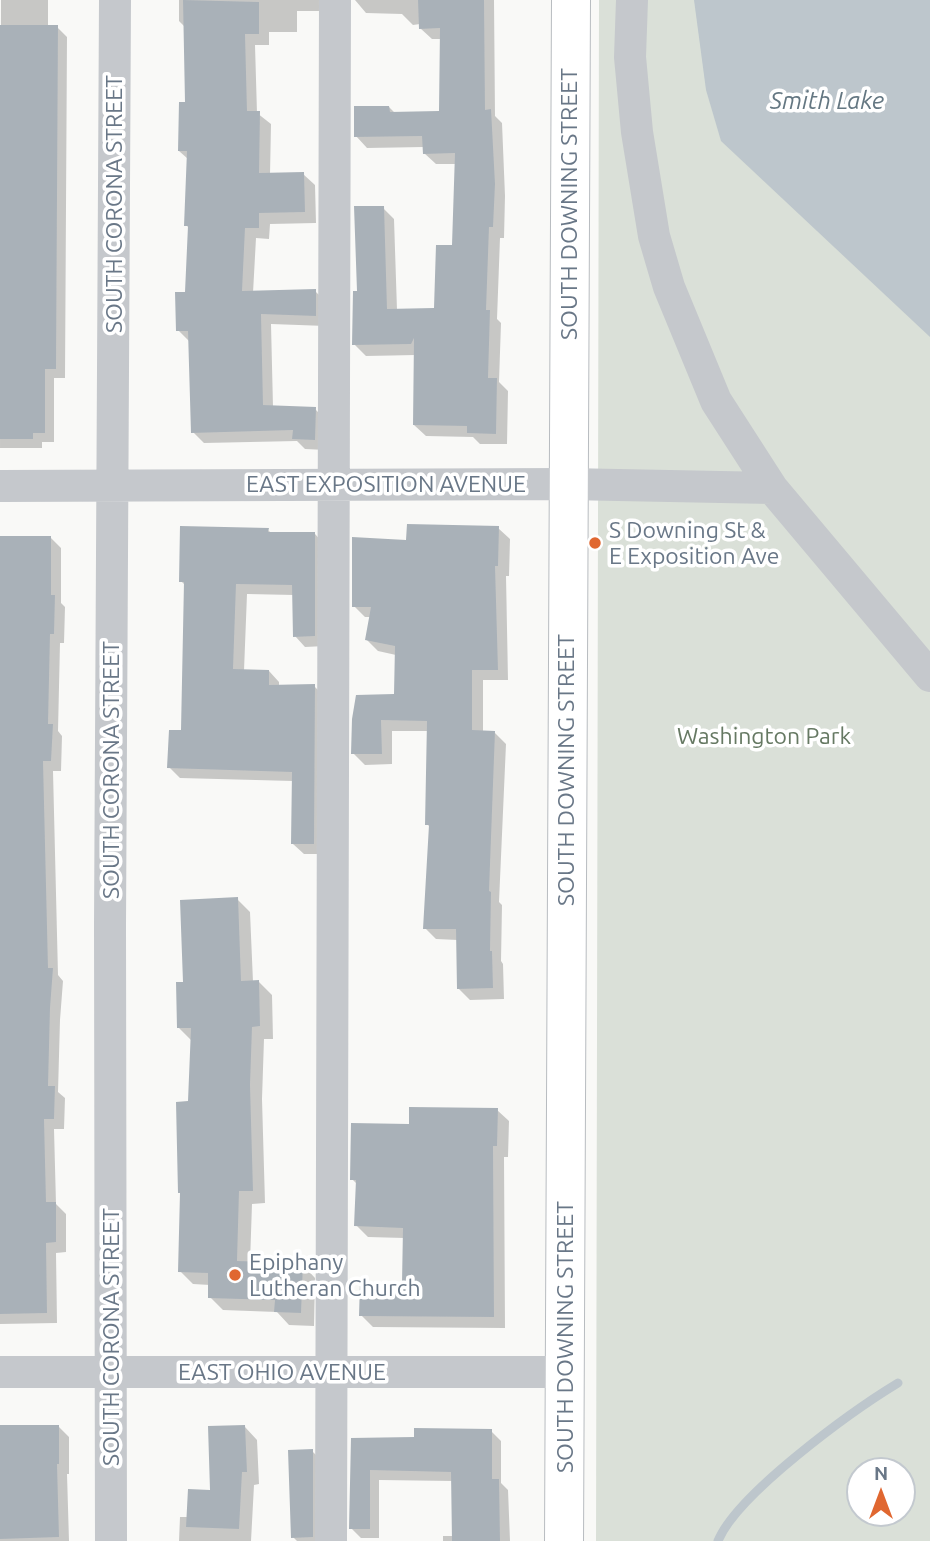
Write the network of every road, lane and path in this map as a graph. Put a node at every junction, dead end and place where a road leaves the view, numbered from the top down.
1 (115, 0) edge
2 (335, 0) edge
3 (571, 0) edge
4 (632, 0) edge
5 (333, 484) junction
6 (567, 484) junction
7 (113, 485) junction
8 (0, 486) edge
9 (772, 488) junction
10 (930, 676) edge
11 (0, 1372) edge
12 (330, 1372) junction
13 (564, 1372) junction
14 (111, 1373) junction
15 (111, 1541) edge
16 (331, 1541) edge
17 (564, 1541) edge

1 - 7 street, SOUTH CORONA STREET
2 - 5 street
3 - 6 main road, SOUTH DOWNING STREET
4 - 9 street
5 - 6 street, EAST EXPOSITION AVENUE
5 - 7 street, EAST EXPOSITION AVENUE
5 - 12 street
6 - 9 street, EAST EXPOSITION AVENUE
6 - 13 main road, SOUTH DOWNING STREET
7 - 8 street, EAST EXPOSITION AVENUE
7 - 14 street, SOUTH CORONA STREET
9 - 10 street
11 - 14 street, EAST OHIO AVENUE
12 - 13 street, EAST OHIO AVENUE
12 - 14 street, EAST OHIO AVENUE
12 - 16 street
13 - 17 main road, SOUTH DOWNING STREET
14 - 15 street, SOUTH CORONA STREET

